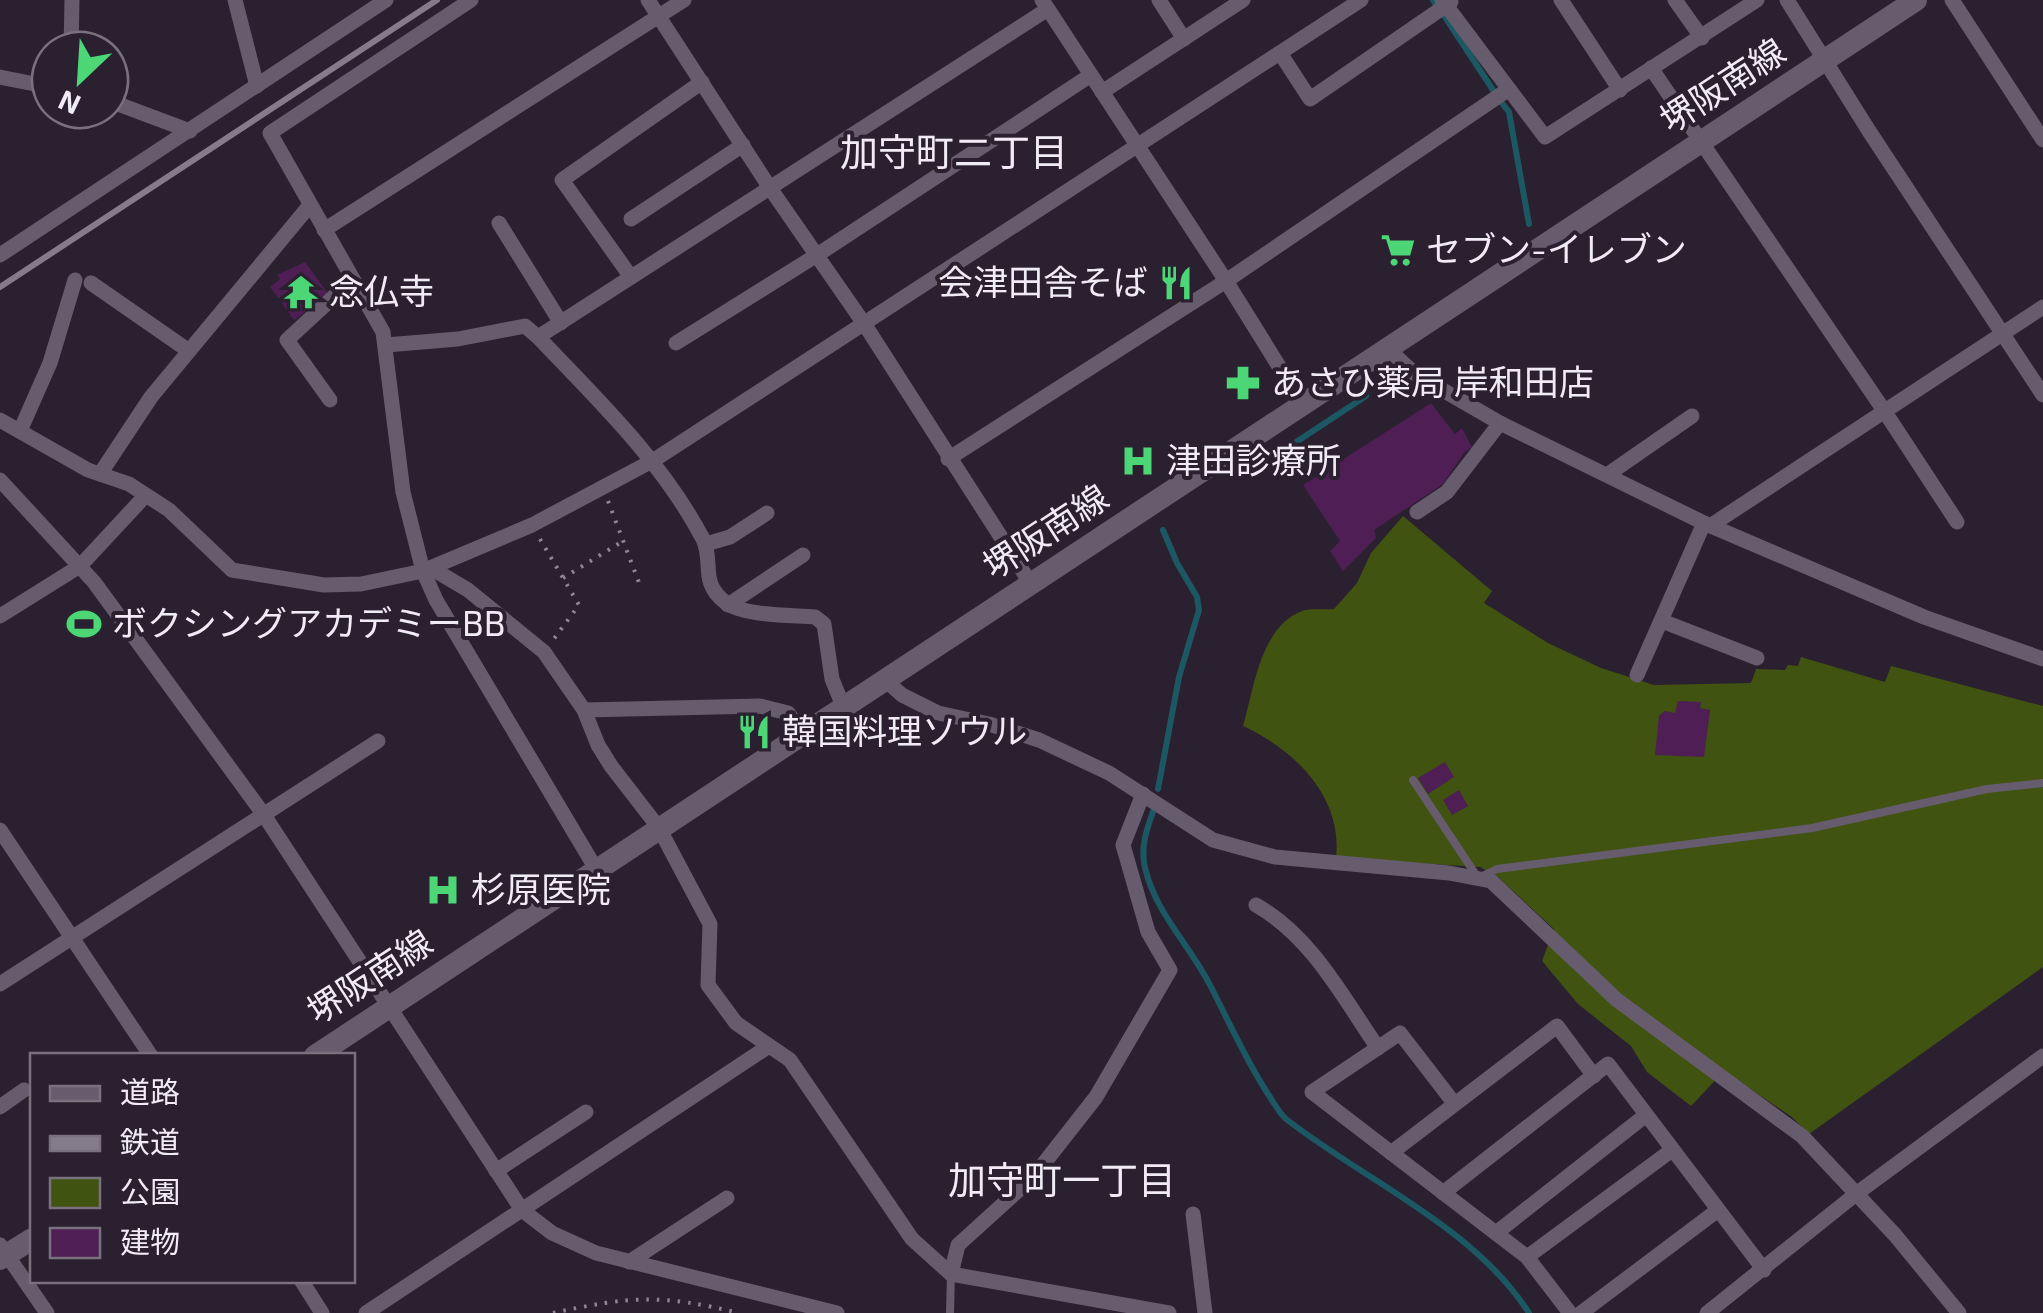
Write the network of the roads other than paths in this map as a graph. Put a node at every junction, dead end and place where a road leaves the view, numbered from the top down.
1 (72, 0) edge
2 (235, 0) edge
3 (386, 0) edge
4 (471, 0) edge
5 (648, 0) edge
6 (684, 0) edge
7 (1158, 0) edge
8 (1243, 0) edge
9 (1361, 0) edge
10 (1561, 0) edge
11 (1675, 0) edge
12 (1757, 0) edge
13 (1787, 0) edge
14 (1916, 0) edge
15 (1952, 0) edge
16 (1447, 2) edge
17 (1045, 4) edge
18 (659, 16) junction
19 (71, 30) edge
20 (1184, 38) junction
21 (1702, 38) junction
22 (1280, 53) junction
23 (1826, 60) junction
24 (1650, 68) junction
25 (1091, 75) junction
26 (0, 77) edge
27 (702, 82) junction
28 (30, 83) edge
29 (256, 86) junction
30 (1509, 89) junction
31 (1620, 90) junction
32 (1102, 92) junction
33 (130, 108) edge
34 (190, 131) junction
35 (2043, 140) edge
36 (1700, 143) junction
37 (742, 145) junction
38 (1138, 146) junction
39 (770, 188) junction
40 (310, 205) junction
41 (631, 220) dead end
42 (500, 223) dead end
43 (324, 230) junction
44 (0, 255) edge
45 (817, 255) junction
46 (631, 277) junction
47 (352, 279) junction
48 (1226, 280) junction
49 (2043, 306) edge
50 (561, 323) junction
51 (865, 325) junction
52 (2004, 334) junction
53 (538, 337) junction
54 (676, 343) dead end
55 (386, 345) junction
56 (1388, 349) junction
57 (189, 351) junction
58 (2043, 395) edge
59 (330, 400) dead end
60 (1303, 405) junction
61 (1885, 412) junction
62 (1680, 417) dead end
63 (0, 420) edge
64 (1500, 422) junction
65 (20, 431) junction
66 (948, 459) junction
67 (654, 460) junction
68 (100, 474) junction
69 (1606, 475) junction
70 (0, 480) edge
71 (145, 496) junction
72 (1416, 512) dead end
73 (756, 514) dead end
74 (1957, 522) dead end
75 (1707, 524) junction
76 (706, 544) junction
77 (803, 555) dead end
78 (80, 566) junction
79 (427, 569) junction
80 (1031, 584) junction
81 (728, 605) junction
82 (0, 616) edge
83 (1662, 621) junction
84 (1757, 658) dead end
85 (2043, 658) edge
86 (1637, 675) dead end
87 (884, 679) junction
88 (843, 706) junction
89 (584, 710) junction
90 (802, 732) junction
91 (378, 741) dead end
92 (1413, 780) dead end
93 (2043, 782) edge
94 (1143, 794) junction
95 (264, 815) junction
96 (659, 828) junction
97 (0, 830) edge
98 (596, 869) junction
99 (1478, 878) junction
100 (1256, 905) dead end
101 (73, 939) junction
102 (2, 978) edge
103 (390, 1005) junction
104 (769, 1046) junction
105 (1378, 1048) junction
106 (149, 1053) edge
107 (318, 1053) edge
108 (2043, 1056) edge
109 (1594, 1076) junction
110 (24, 1090) dead end
111 (1454, 1103) junction
112 (0, 1107) edge
113 (586, 1112) dead end
114 (1646, 1115) junction
115 (1672, 1150) junction
116 (1391, 1153) junction
117 (496, 1171) junction
118 (1444, 1193) junction
119 (1856, 1194) junction
120 (727, 1198) dead end
121 (522, 1210) junction
122 (1718, 1210) junction
123 (1193, 1214) dead end
124 (1496, 1233) junction
125 (30, 1240) edge
126 (2, 1254) edge
127 (1527, 1257) junction
128 (629, 1262) junction
129 (1764, 1270) junction
130 (951, 1274) junction
131 (303, 1283) edge
132 (46, 1313) edge
133 (322, 1313) edge
134 (366, 1313) edge
135 (837, 1313) edge
136 (950, 1313) edge
137 (1169, 1313) edge
138 (1204, 1313) edge
139 (1570, 1313) edge
140 (1581, 1313) edge
141 (1707, 1313) edge
142 (1959, 1313) edge

1 - 19 street
2 - 29 street
3 - 29 street
4 - 40 street
5 - 18 street
6 - 18 street
7 - 20 street
8 - 20 street
9 - 22 street
10 - 31 street
11 - 21 street
12 - 21 street
13 - 23 street
14 - 23 main road, 堺阪南線
15 - 35 street
16 - 22 street
16 - 30 street
17 - 25 street
17 - 39 street
18 - 27 street
18 - 43 street
20 - 32 street
21 - 24 street
22 - 38 street
23 - 36 main road, 堺阪南線
23 - 52 street
24 - 31 street
24 - 36 street
25 - 32 street
25 - 45 street
26 - 28 street
27 - 37 street
27 - 46 street
29 - 34 street
30 - 31 street
30 - 48 street
32 - 38 street
33 - 34 street
34 - 44 street
36 - 56 main road, 堺阪南線
36 - 61 street
37 - 39 street
37 - 41 street
38 - 48 street
38 - 51 street
39 - 45 street
39 - 46 street
40 - 43 street
40 - 57 street
42 - 50 street
43 - 47 street
45 - 51 street
45 - 54 street
46 - 50 street
47 - 55 street
47 - 59 street
48 - 60 street
48 - 66 street
49 - 52 street
50 - 53 street
51 - 66 street
51 - 67 street
52 - 58 street
52 - 61 street
53 - 55 street
53 - 67 street
55 - 79 street
56 - 60 main road, 堺阪南線
56 - 64 street
57 - 65 street
57 - 68 street
60 - 80 main road, 堺阪南線
61 - 74 street
61 - 75 street
62 - 69 street
63 - 65 street
64 - 69 street
64 - 72 street
65 - 68 street
66 - 80 street
67 - 76 street
67 - 79 street
68 - 71 street
69 - 75 street
70 - 78 street
71 - 78 street
71 - 79 street
73 - 76 street
75 - 83 street
75 - 85 street
76 - 81 street
77 - 81 street
78 - 82 street
78 - 95 street
79 - 89 street
79 - 98 street
80 - 87 main road, 堺阪南線
81 - 88 street
83 - 84 street
83 - 86 street
87 - 88 main road, 堺阪南線
87 - 94 street
88 - 90 main road, 堺阪南線
89 - 90 street
89 - 96 street
90 - 96 main road, 堺阪南線
91 - 95 street
92 - 99 lane
93 - 99 lane
94 - 99 street
94 - 130 street
95 - 101 street
95 - 103 street
96 - 98 main road, 堺阪南線
96 - 104 street
97 - 101 street
98 - 103 main road, 堺阪南線
99 - 119 street
100 - 105 street
101 - 102 street
101 - 106 street
103 - 107 main road, 堺阪南線
103 - 117 street
104 - 121 street
104 - 130 street
105 - 111 street
105 - 116 street
108 - 119 street
109 - 111 street
109 - 114 street
109 - 118 street
110 - 112 street
111 - 116 street
113 - 117 street
114 - 115 street
114 - 124 street
115 - 122 street
115 - 127 street
116 - 118 street
117 - 121 street
118 - 124 street
119 - 129 street
119 - 142 street
120 - 128 street
121 - 128 street
121 - 134 street
122 - 129 street
122 - 140 street
123 - 138 street
124 - 127 street
125 - 126 main road
126 - 132 street
127 - 139 street
128 - 135 street
129 - 141 street
130 - 136 lane
130 - 137 street
131 - 133 street

